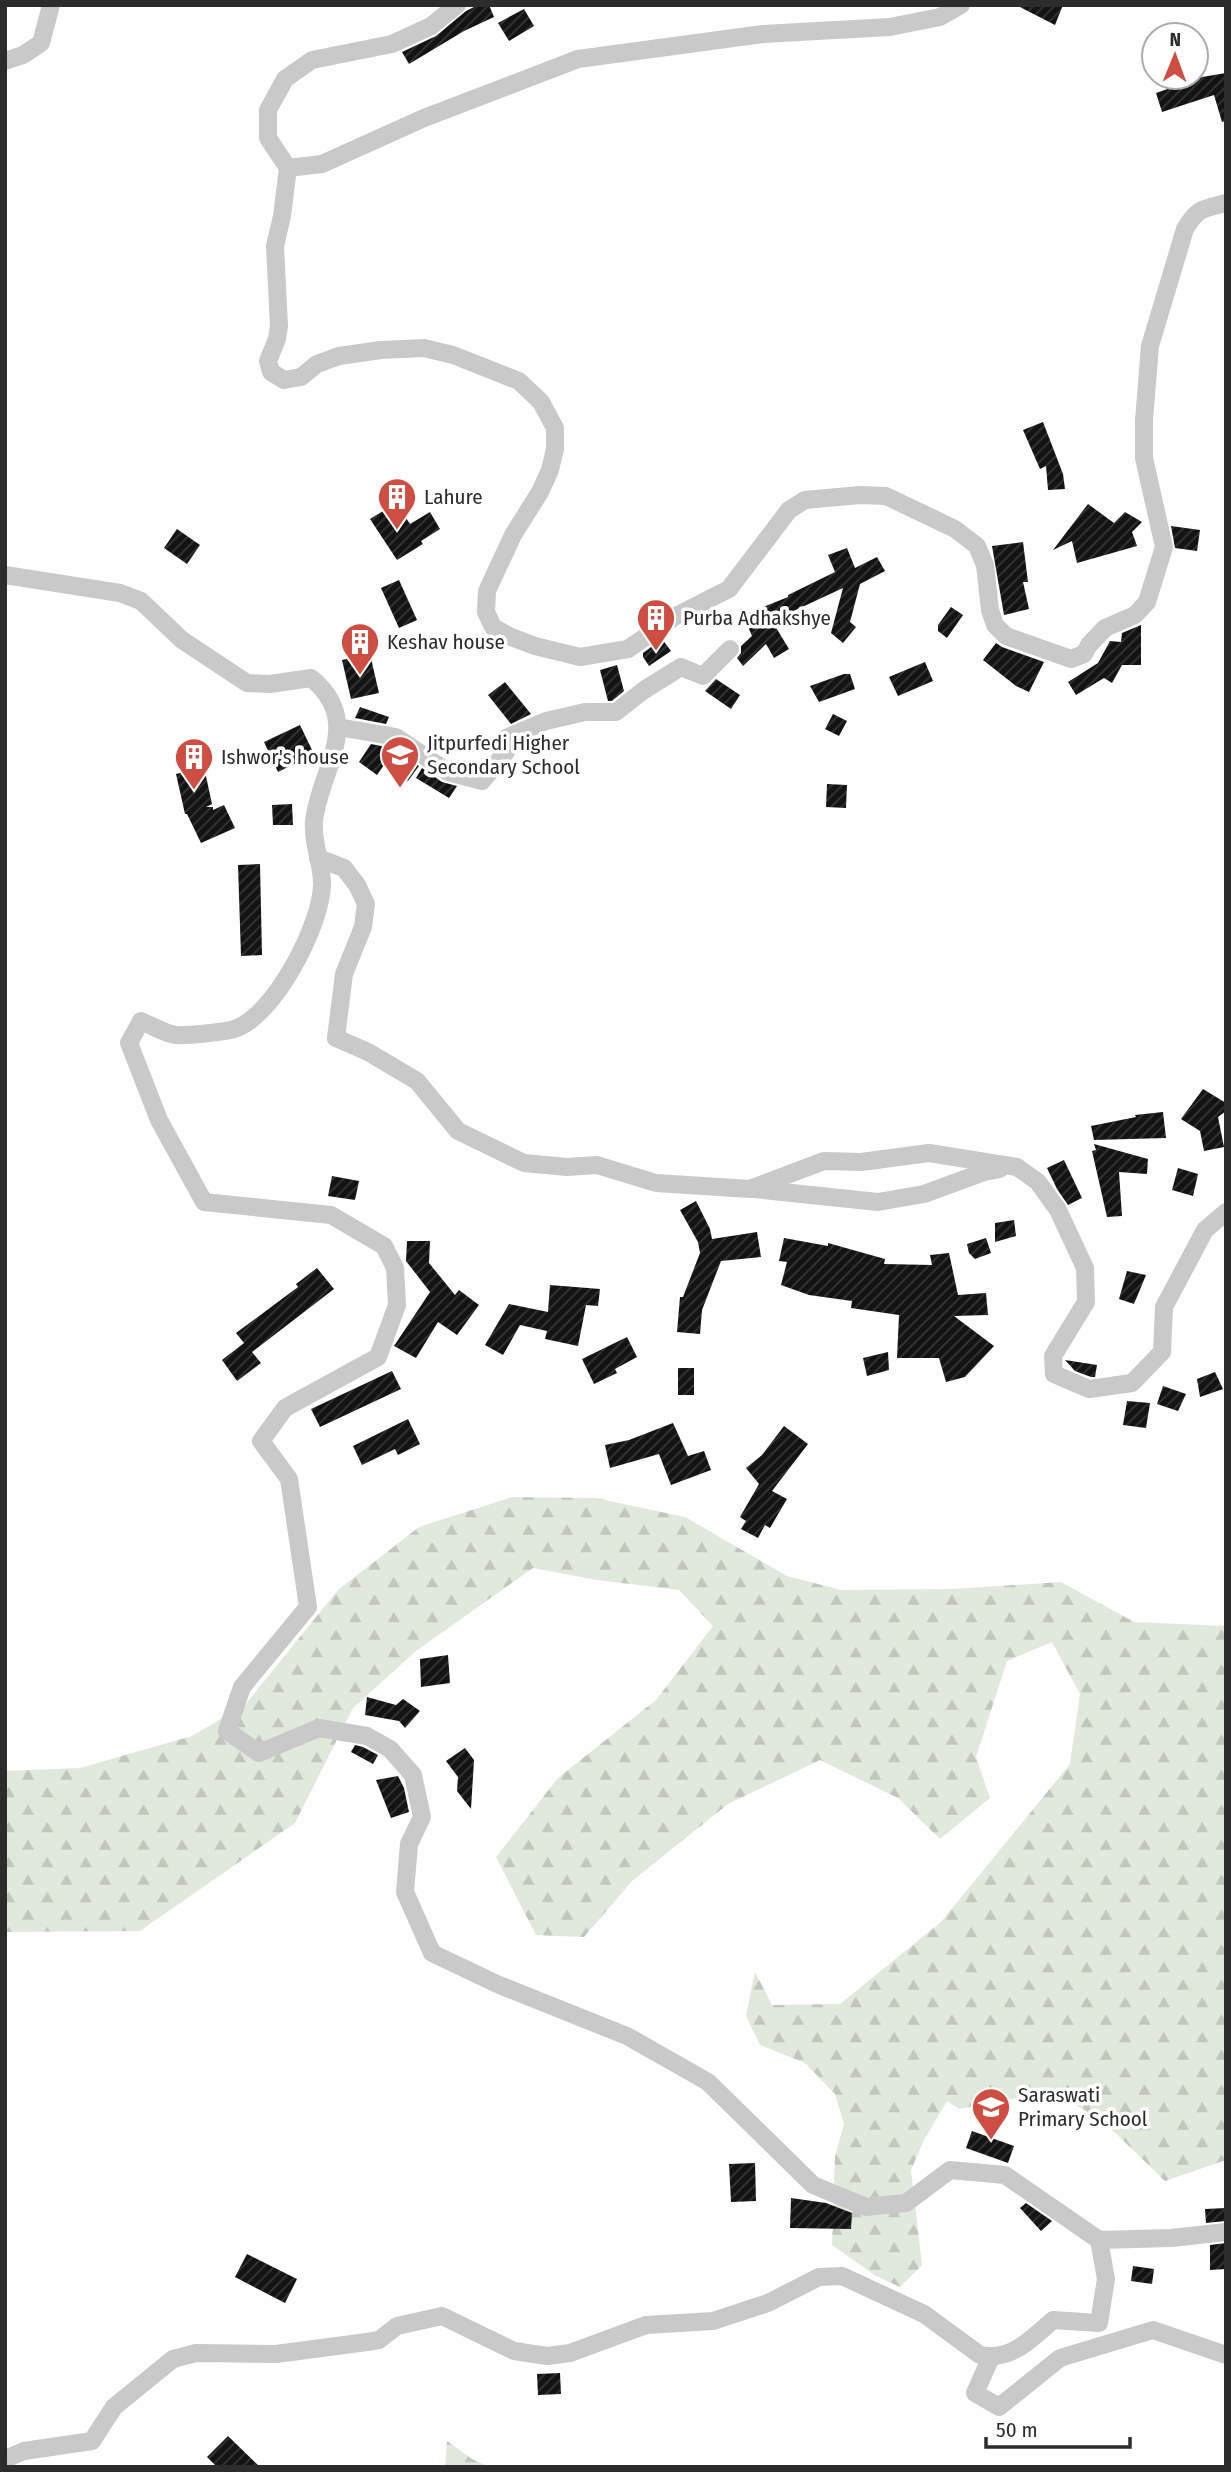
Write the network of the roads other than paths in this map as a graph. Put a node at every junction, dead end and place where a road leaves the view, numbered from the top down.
1 (51, 5) edge
2 (457, 5) edge
3 (961, 5) edge
4 (5, 61) edge
5 (288, 168) junction
6 (1226, 203) edge
7 (5, 575) edge
8 (730, 649) dead end
9 (338, 727) junction
10 (318, 858) junction
11 (1017, 1167) junction
12 (750, 1189) junction
13 (1226, 1212) edge
14 (1226, 2232) edge
15 (1099, 2240) junction
16 (1226, 2355) edge
17 (991, 2357) junction
18 (5, 2459) edge

1 - 4 street
2 - 5 street
3 - 5 street
5 - 6 street
7 - 9 street
8 - 9 street
9 - 10 street
10 - 12 street
10 - 15 street
11 - 12 street
11 - 12 street
11 - 13 street
14 - 15 street
15 - 17 street
16 - 17 street
17 - 18 street

